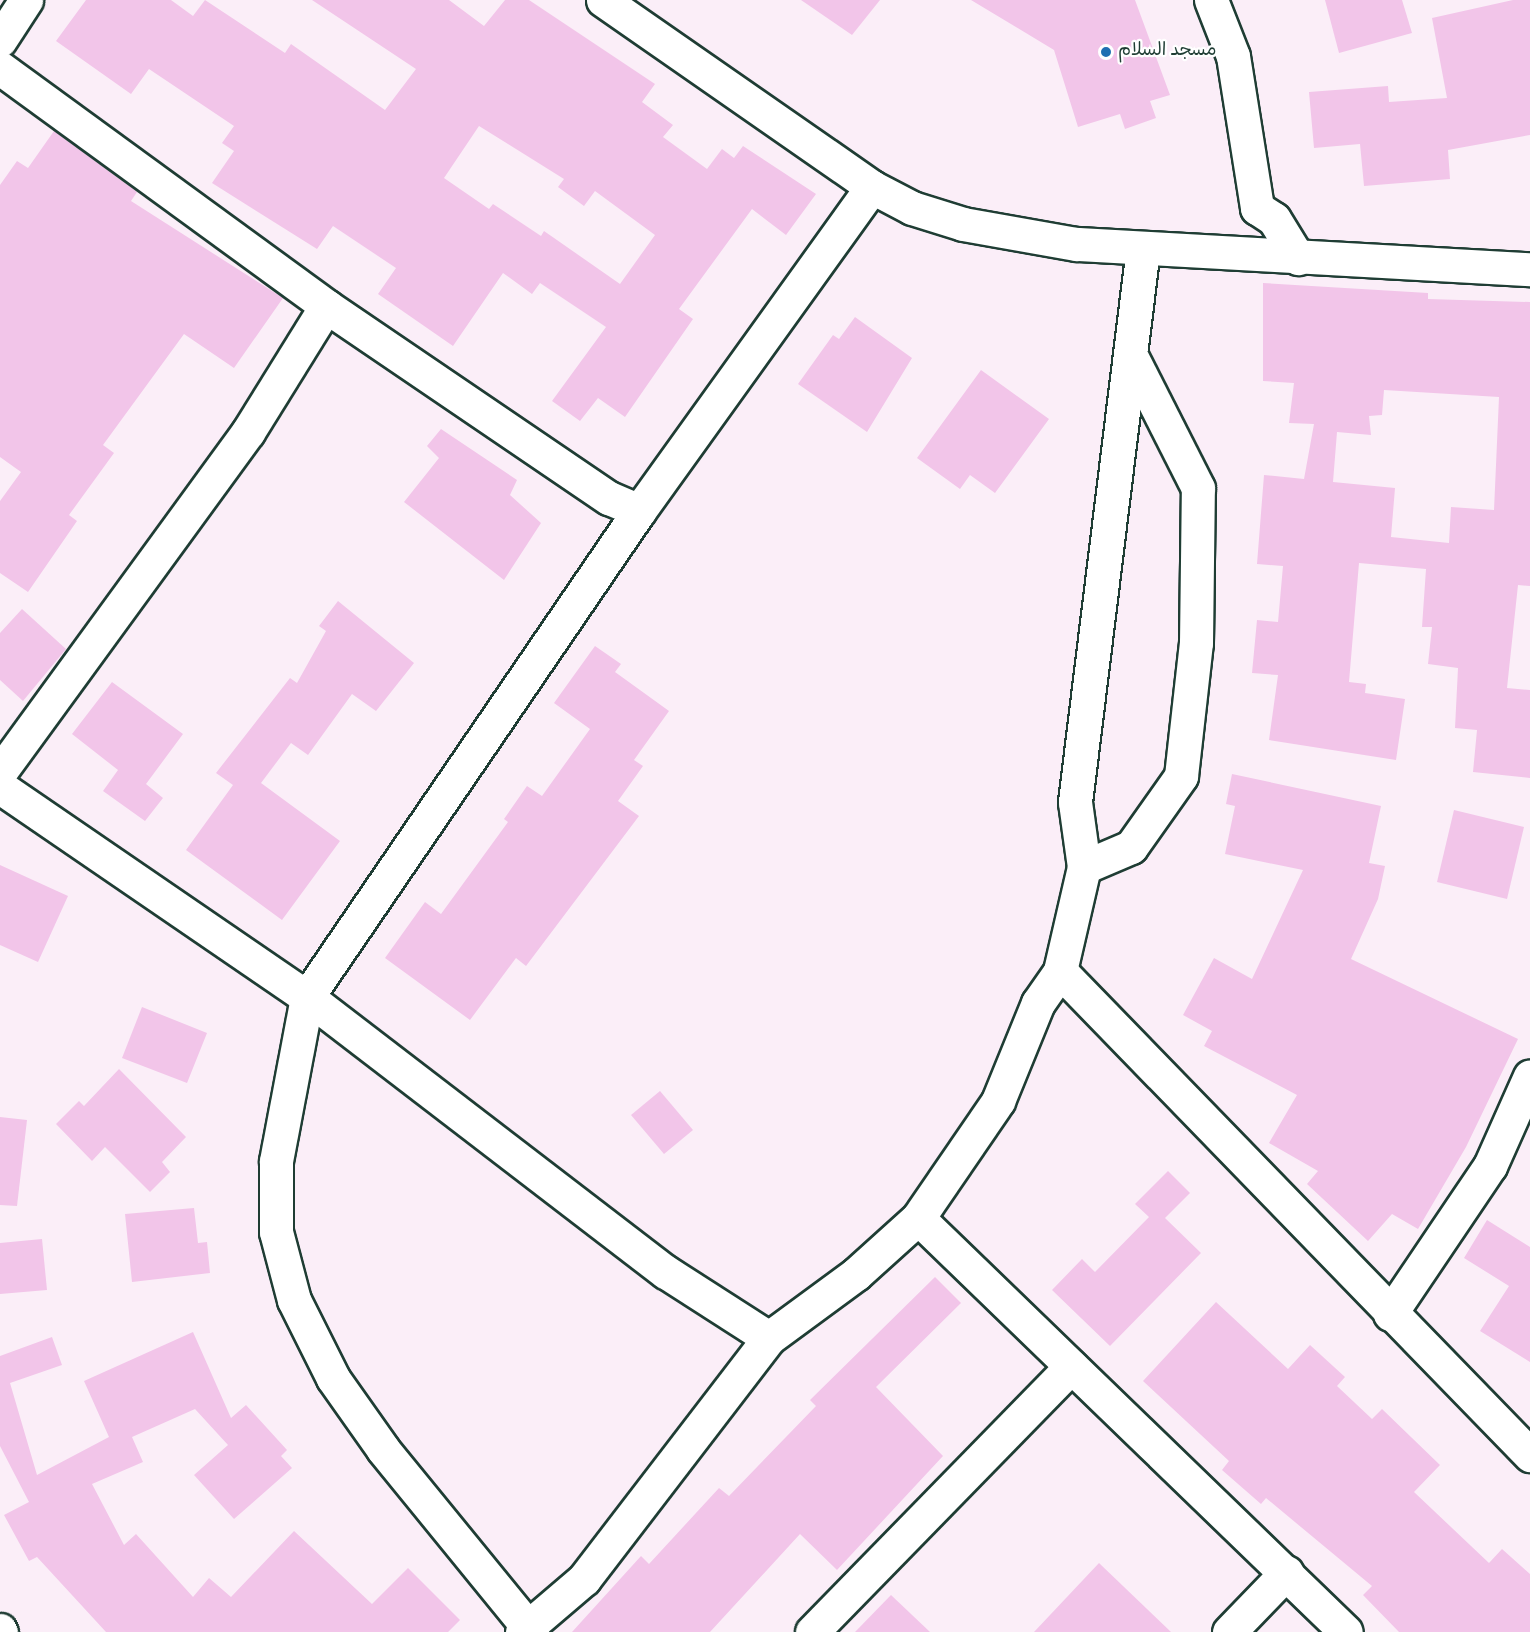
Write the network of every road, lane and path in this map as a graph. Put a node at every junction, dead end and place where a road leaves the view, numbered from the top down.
1 (26, 0) edge
2 (603, 0) edge
3 (1211, 0) edge
4 (0, 40) edge
5 (0, 68) edge
6 (872, 187) junction
7 (1143, 248) junction
8 (1298, 258) junction
9 (1530, 269) edge
10 (326, 306) junction
11 (1132, 358) junction
12 (639, 511) junction
13 (0, 772) edge
14 (0, 787) edge
15 (1084, 867) junction
16 (1060, 971) junction
17 (307, 997) junction
18 (1530, 1076) edge
19 (918, 1218) junction
20 (1390, 1314) junction
21 (769, 1338) junction
22 (1071, 1367) junction
23 (1530, 1455) edge
24 (1287, 1572) junction
25 (527, 1630) edge
26 (812, 1632) edge
27 (1229, 1632) edge
28 (1346, 1632) edge

1 - 4 street
2 - 6 street
3 - 8 street
5 - 10 street
6 - 7 street
6 - 12 street
7 - 8 street
7 - 11 street
8 - 9 street
10 - 12 street
10 - 13 street
11 - 15 street
11 - 15 street
12 - 17 street
14 - 17 street
15 - 16 street
16 - 19 street
16 - 20 street
17 - 21 street
17 - 25 street
18 - 20 street
19 - 21 street
19 - 22 street
20 - 23 street
21 - 25 street
22 - 24 street
22 - 26 street
24 - 27 street
24 - 28 street

